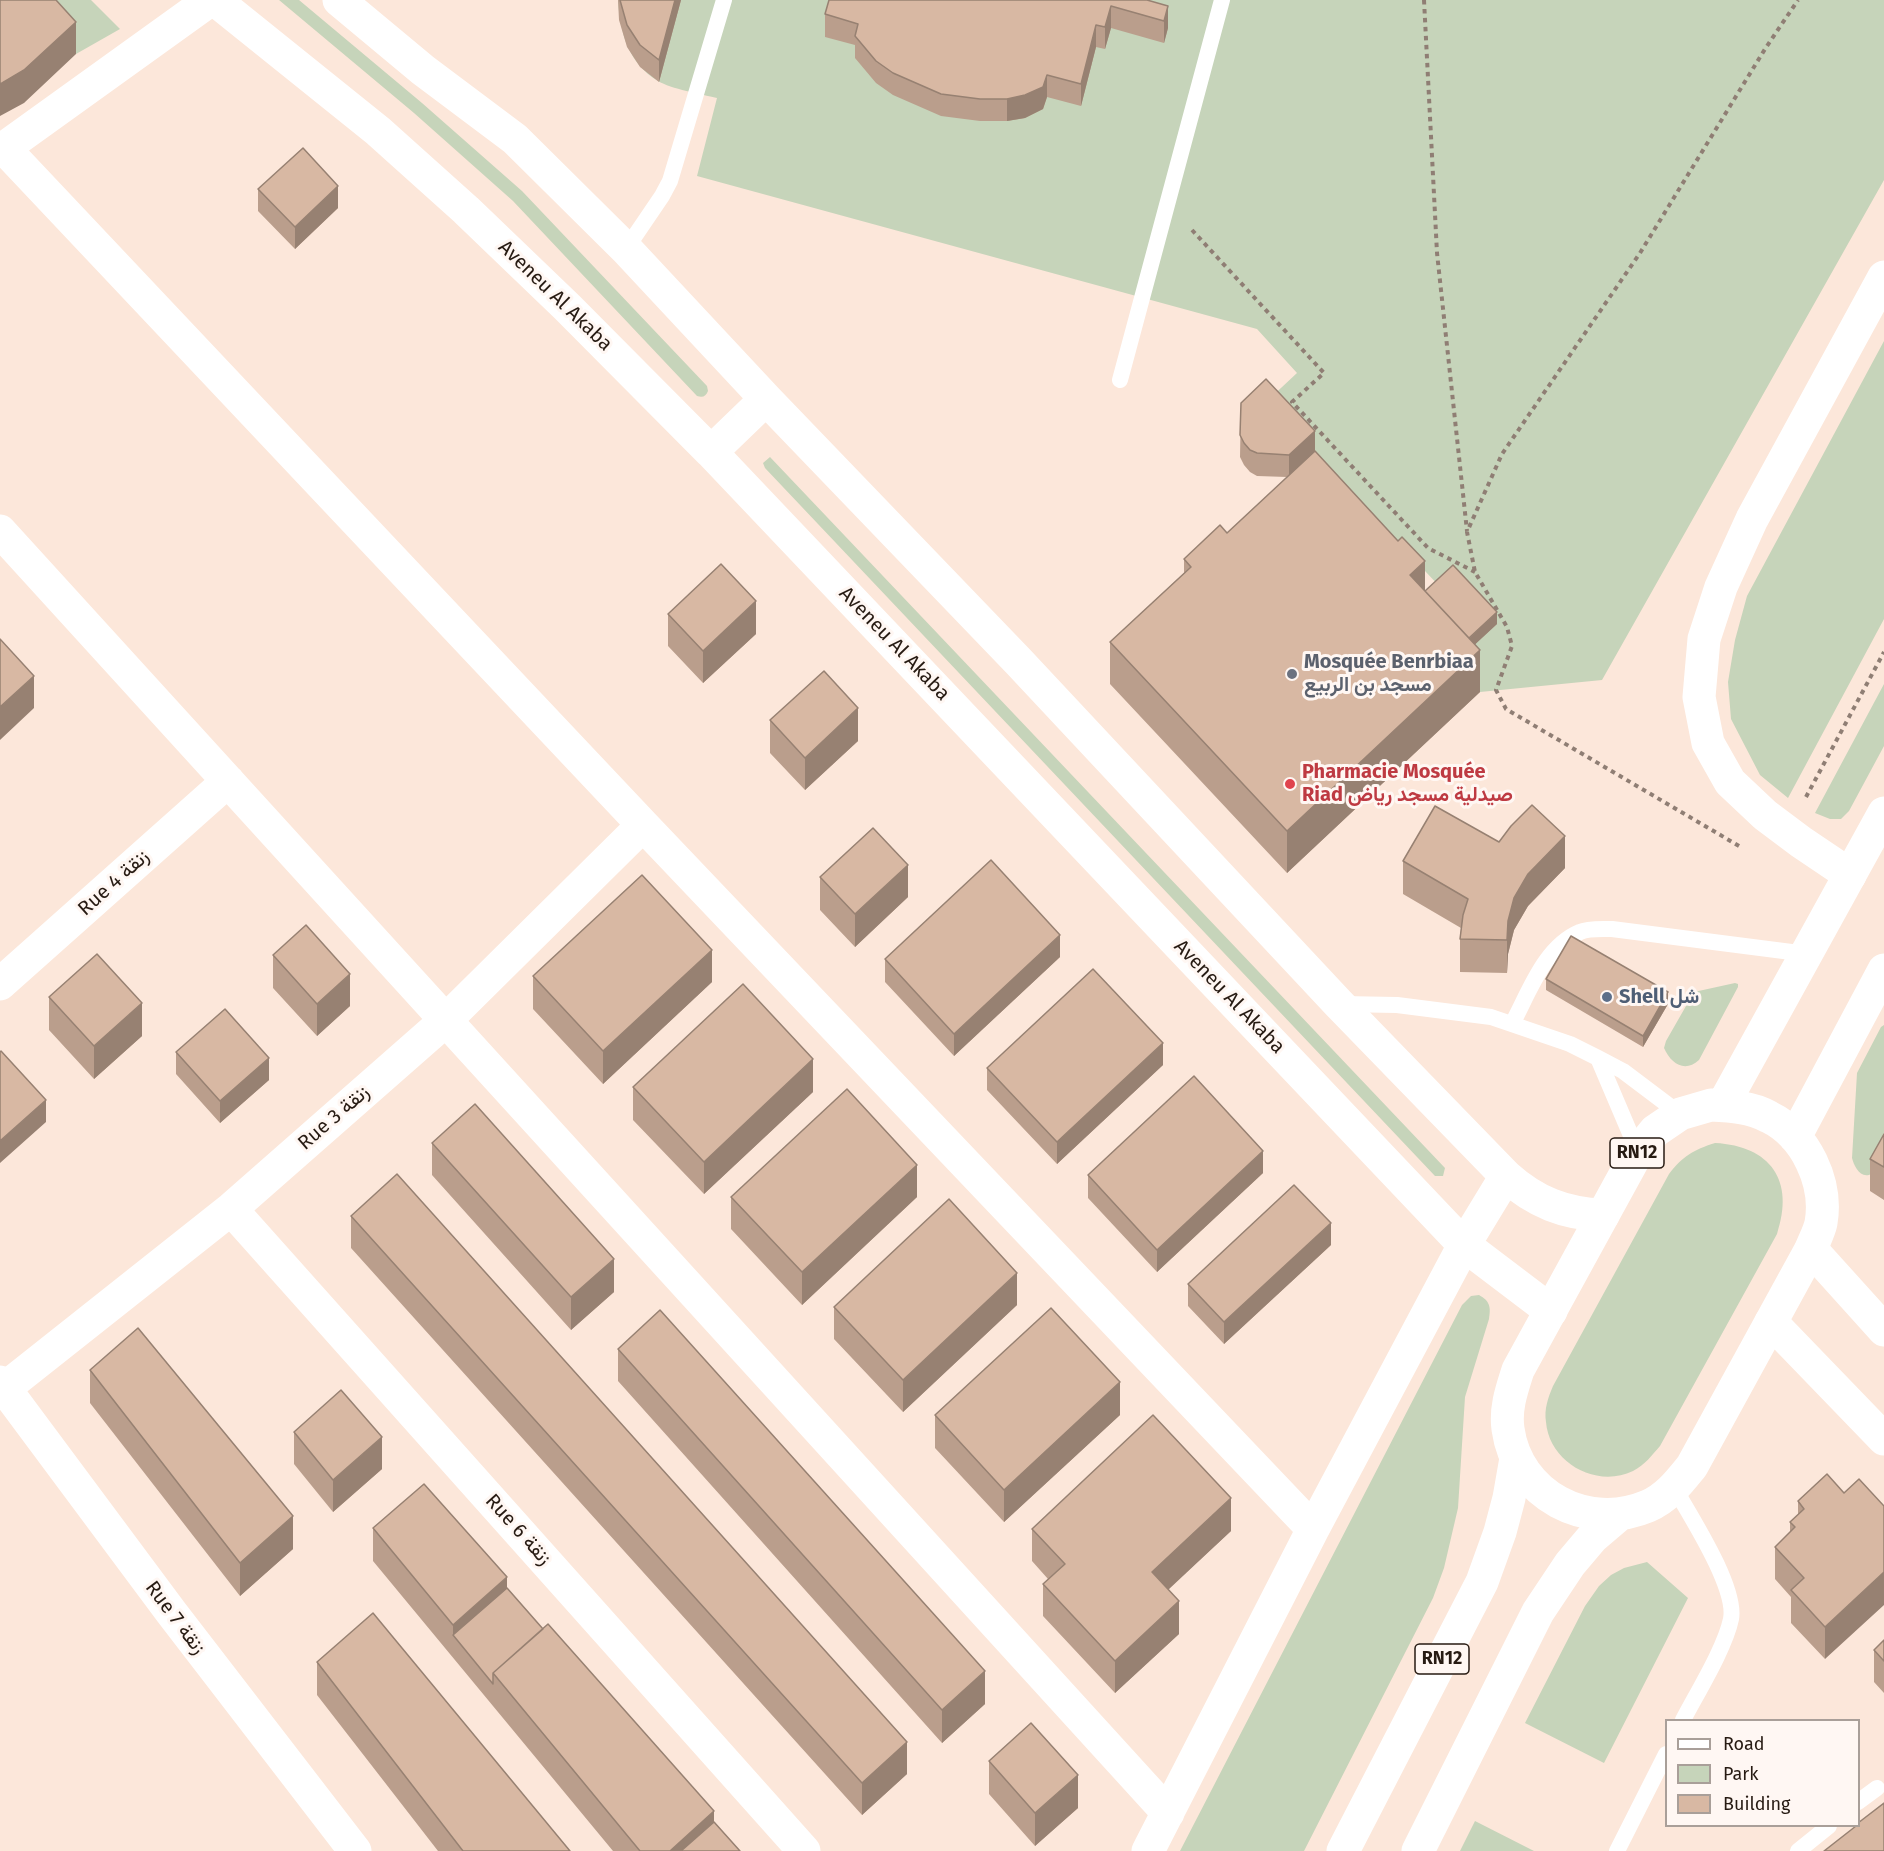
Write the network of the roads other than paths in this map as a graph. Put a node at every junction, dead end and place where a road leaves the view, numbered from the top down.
1 (210, 0) edge
2 (215, 0) edge
3 (339, 0) edge
4 (724, 0) edge
5 (1222, 0) edge
6 (2, 149) edge
7 (626, 249) junction
8 (1884, 277) edge
9 (1120, 380) dead end
10 (766, 399) junction
11 (711, 452) junction
12 (5, 548) edge
13 (228, 781) junction
14 (1884, 813) edge
15 (644, 825) junction
16 (1850, 875) junction
17 (1807, 954) junction
18 (1884, 970) edge
19 (0, 984) edge
20 (1338, 1004) junction
21 (445, 1021) junction
22 (1512, 1024) junction
23 (1598, 1058) junction
24 (1723, 1106) junction
25 (1680, 1114) junction
26 (1795, 1137) junction
27 (1638, 1152) junction
28 (1506, 1176) junction
29 (231, 1209) junction
30 (1604, 1215) junction
31 (1464, 1245) junction
32 (1811, 1250) junction
33 (1551, 1311) junction
34 (1771, 1322) junction
35 (1884, 1330) edge
36 (2, 1385) edge
37 (1884, 1439) edge
38 (1516, 1458) junction
39 (1675, 1489) junction
40 (1619, 1515) junction
41 (1313, 1529) junction
42 (1684, 1719) edge
43 (1665, 1756) edge
44 (1876, 1788) dead end
45 (1860, 1800) edge
46 (1168, 1813) junction
47 (1828, 1827) edge
48 (355, 1851) edge
49 (804, 1851) edge
50 (1148, 1851) edge
51 (1343, 1851) edge
52 (1418, 1851) edge
53 (1617, 1851) edge
54 (1798, 1851) edge

1 - 6 street
2 - 11 street, Aveneu Al Akaba
3 - 7 street
4 - 7 lane
5 - 9 lane
6 - 15 street
7 - 10 street
8 - 16 street
10 - 11 street
10 - 20 street
11 - 31 street, Aveneu Al Akaba
12 - 13 street
13 - 19 street, Rue 4 زنقة
13 - 21 street
14 - 16 street
15 - 21 street, Rue 3 زنقة
15 - 41 street
16 - 17 street
17 - 22 lane
17 - 24 street
18 - 26 street
20 - 22 lane
20 - 28 street
21 - 29 street, Rue 3 زنقة
21 - 46 street
22 - 23 lane
23 - 25 lane
23 - 27 lane
24 - 25 street, RN12
24 - 26 street, RN12
25 - 27 street, RN12
26 - 32 street, RN12
27 - 30 street, RN12
28 - 30 street
28 - 31 street
29 - 36 street, Rue 3 زنقة
29 - 49 street, Rue 6 زنقة
30 - 33 street, RN12
31 - 33 street, Aveneu Al Akaba
31 - 41 street
32 - 34 street, RN12
32 - 35 street
33 - 38 street, RN12
34 - 37 street
34 - 39 street, RN12
36 - 48 street, Rue 7 زنقة
38 - 40 street, RN12
38 - 51 street, RN12
39 - 40 street, RN12
39 - 42 lane
40 - 52 street, RN12
41 - 46 street
43 - 53 lane
44 - 45 lane
46 - 50 street
47 - 54 lane

